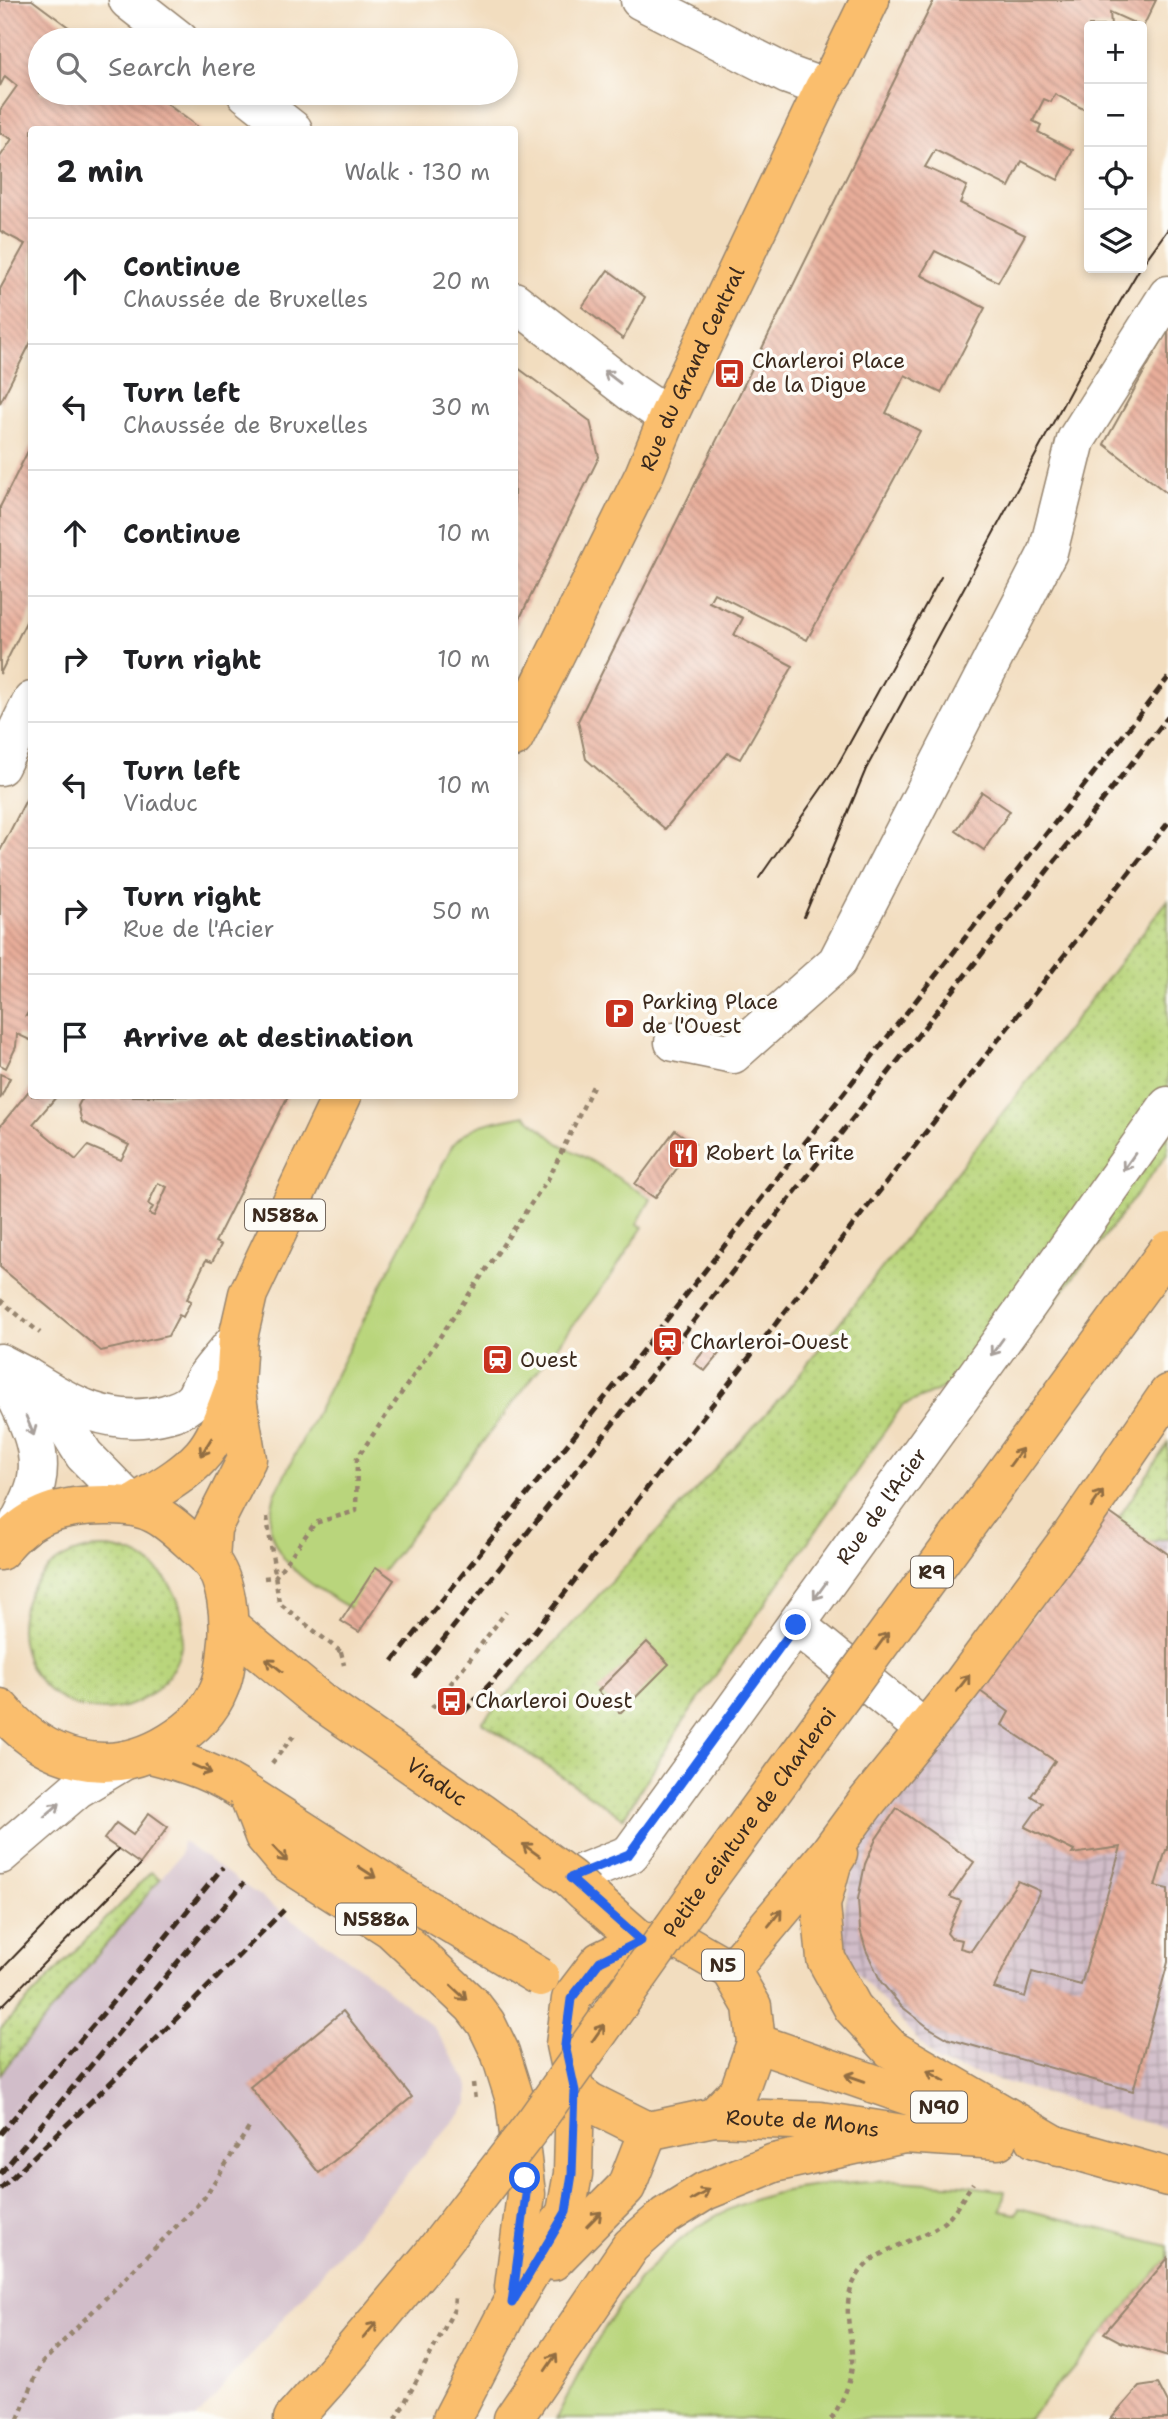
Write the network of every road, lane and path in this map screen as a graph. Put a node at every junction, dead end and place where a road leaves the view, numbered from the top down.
1 (128, 0) edge
2 (640, 0) edge
3 (692, 0) edge
4 (870, 0) edge
5 (164, 28) edge
6 (830, 79) junction
7 (261, 105) edge
8 (288, 126) edge
9 (1168, 295) edge
10 (518, 304) edge
11 (668, 417) junction
12 (28, 709) edge
13 (518, 730) edge
14 (0, 766) edge
15 (674, 1042) dead end
16 (593, 1086) dead end
17 (341, 1099) edge
18 (1168, 1106) edge
19 (1168, 1250) edge
20 (0, 1300) edge
21 (41, 1334) dead end
22 (238, 1338) junction
23 (9, 1368) edge
24 (235, 1386) junction
25 (1168, 1394) edge
26 (134, 1505) junction
27 (7, 1542) edge
28 (210, 1561) junction
29 (261, 1578) dead end
30 (506, 1612) dead end
31 (796, 1625) junction
32 (229, 1626) junction
33 (0, 1708) edge
34 (432, 1708) dead end
35 (925, 1730) junction
36 (138, 1757) junction
37 (248, 1795) junction
38 (865, 1804) junction
39 (0, 1855) edge
40 (578, 1885) junction
41 (641, 1941) junction
42 (731, 1970) junction
43 (571, 1999) junction
44 (756, 2043) junction
45 (575, 2091) junction
46 (714, 2117) junction
47 (249, 2128) dead end
48 (648, 2131) junction
49 (904, 2134) junction
50 (1059, 2147) junction
51 (1168, 2177) edge
52 (973, 2183) dead end
53 (512, 2303) junction
54 (18, 2419) edge
55 (292, 2419) edge
56 (452, 2419) edge
57 (513, 2419) edge
58 (831, 2419) edge

1 - 5 street
2 - 6 street
3 - 6 street
4 - 6 main road, Rue du Grand Central
6 - 11 main road, Rue du Grand Central
7 - 8 street
9 - 15 street
11 -> 10 street
11 - 13 main road, Rue du Grand Central
12 - 14 street
16 - 29 path
17 - 22 main road, N588a
18 -> 31 street, Rue de l'Acier
55 -> 19 main road, Petite ceinture de Charleroi / R9, bridge
20 - 21 path
22 - 23 street, N588a
22 - 24 main road, N588a
23 - 26 street, N588a
23 -> 27 street, N588a
24 -> 26 main road, N588a
24 - 28 main road, N588a
35 -> 25 main road
26 - 27 main road, N588a
26 - 28 main road, N588a
28 - 32 main road, N588a
30 - 34 path
31 - 35 street
31 - 40 street, Rue de l'Acier
32 - 36 main road, N588a
40 -> 32 main road, Viaduc, bridge
33 - 36 main road, N588a
35 - 38 main road
36 -> 37 main road, N588a
39 -> 36 street
37 -> 43 main road, N588a, bridge
37 -> 53 main road, N588a, bridge
42 -> 38 main road
50 -> 38 main road
40 - 41 main road, Viaduc
41 - 42 main road, N5
41 - 43 main road, N5
42 - 44 main road, N5
43 - 45 main road, N5
44 - 46 main road, N5
50 -> 44 main road, Route de Mons / N90
45 - 48 main road
45 - 53 main road, N5
46 - 48 main road
46 - 49 main road, Route de Mons / N90
47 - 54 path
53 -> 48 main road, N5
49 - 50 main road, Route de Mons / N90
57 -> 49 main road
50 - 51 main road, Route de Mons / N90
52 - 58 path
53 - 56 main road, N5

